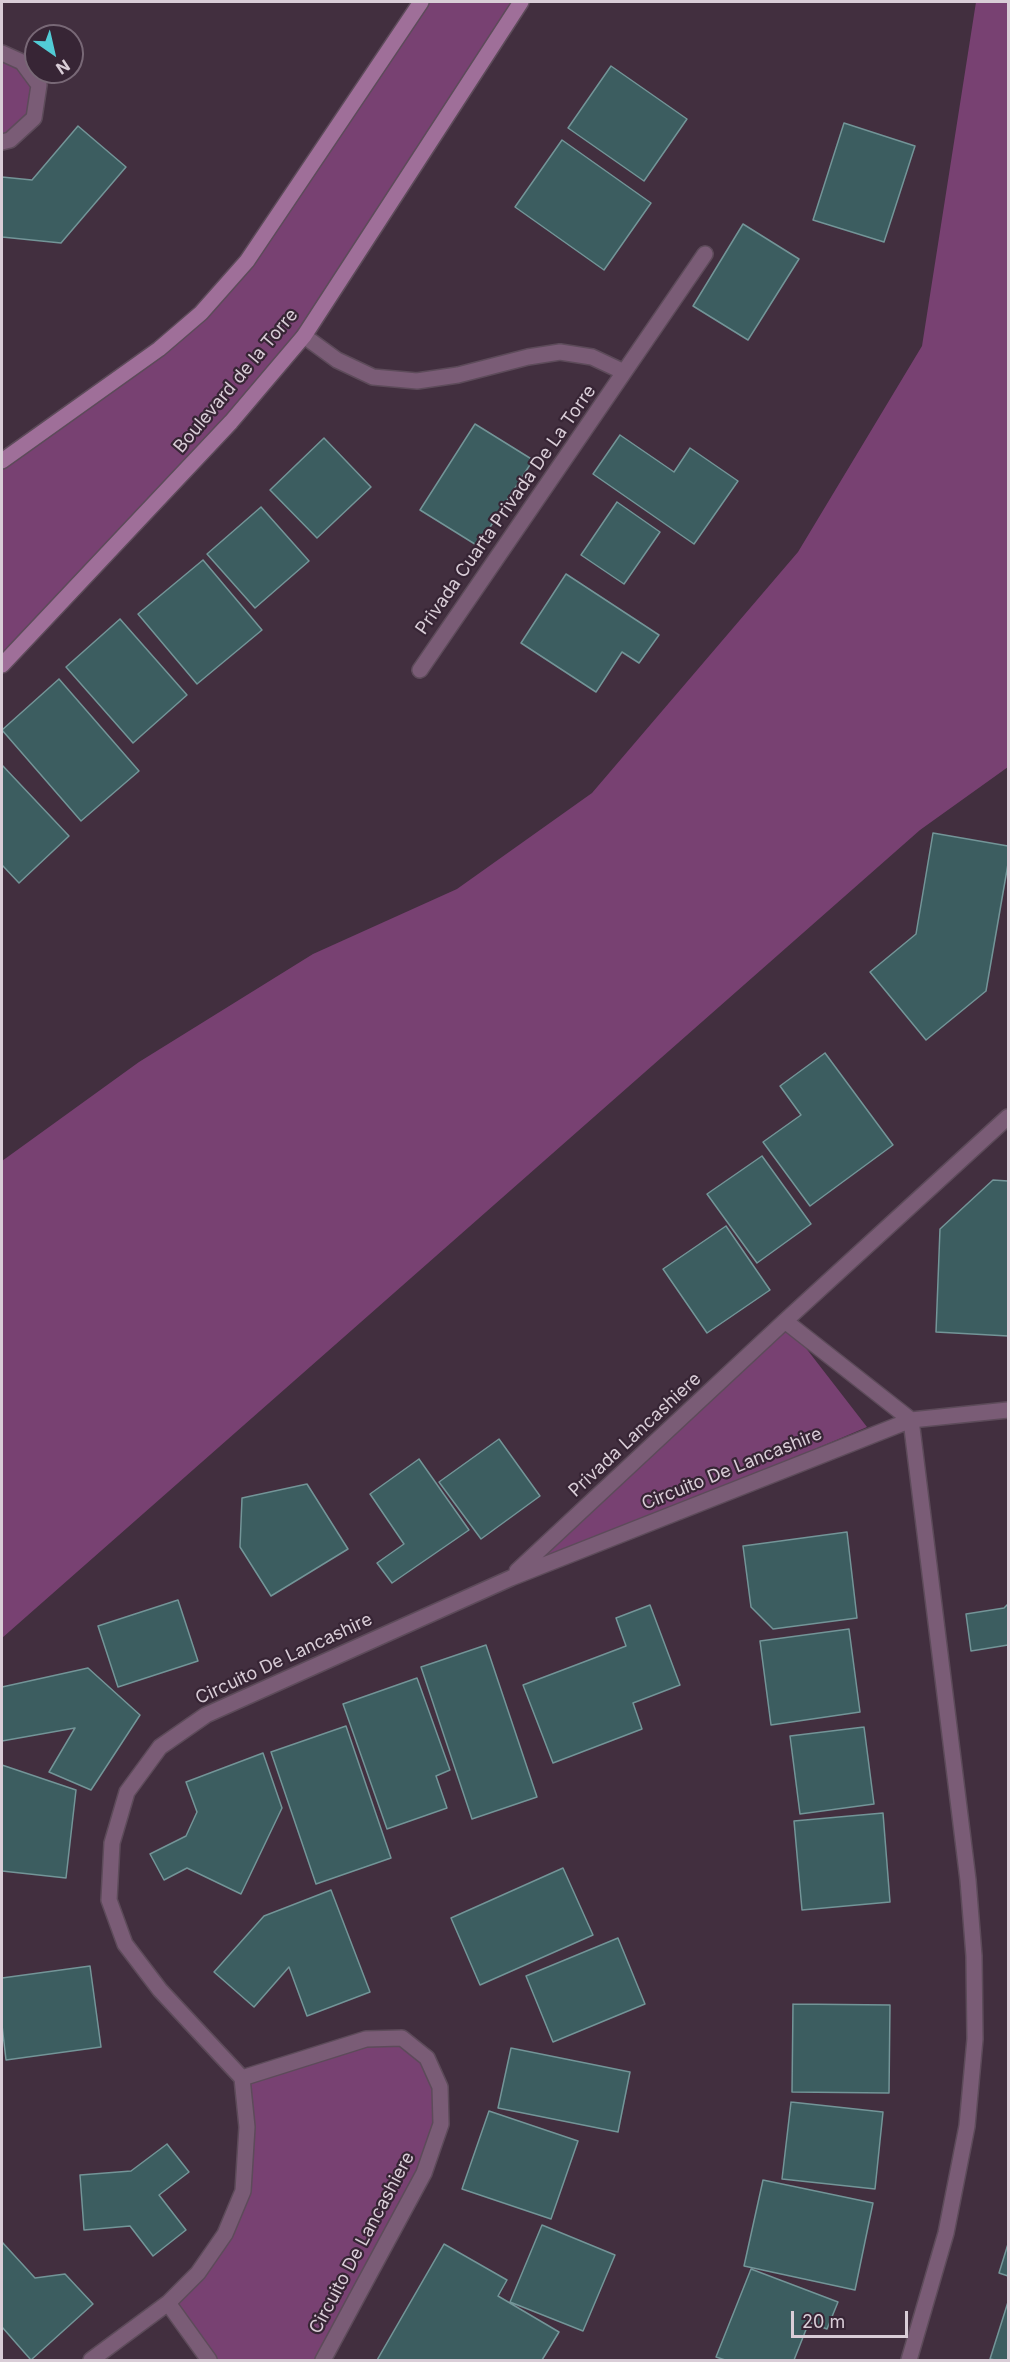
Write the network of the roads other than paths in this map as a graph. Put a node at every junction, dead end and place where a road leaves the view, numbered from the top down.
1 (421, 2) edge
2 (521, 2) edge
3 (2, 53) edge
4 (2, 142) edge
5 (705, 254) dead end
6 (304, 336) junction
7 (624, 372) junction
8 (2, 461) edge
9 (2, 665) edge
10 (420, 669) dead end
11 (1008, 1117) edge
12 (785, 1321) junction
13 (1008, 1410) edge
14 (911, 1420) junction
15 (510, 1578) junction
16 (242, 2078) junction
17 (168, 2303) junction
18 (91, 2361) edge
19 (208, 2361) edge
20 (323, 2361) edge
21 (909, 2361) edge

1 - 8 street
2 - 6 street, Boulevard de la Torre
3 - 4 street
5 - 7 street, Privada Cuarta Privada De La Torre
6 - 7 street, Privada Cuarta Privada De La Torre
6 - 9 street, Boulevard de la Torre
7 - 10 street, Privada Cuarta Privada De La Torre
11 - 12 street, Privada Lancashiere
12 - 14 street
12 - 15 street, Privada Lancashiere
13 - 14 street, Circuito De Lancashire
14 - 15 street, Circuito De Lancashire
14 - 21 street
15 - 16 street, Circuito De Lancashire
16 - 17 street
16 - 20 street, Circuito De Lancashiere
17 - 18 street
17 - 19 street

